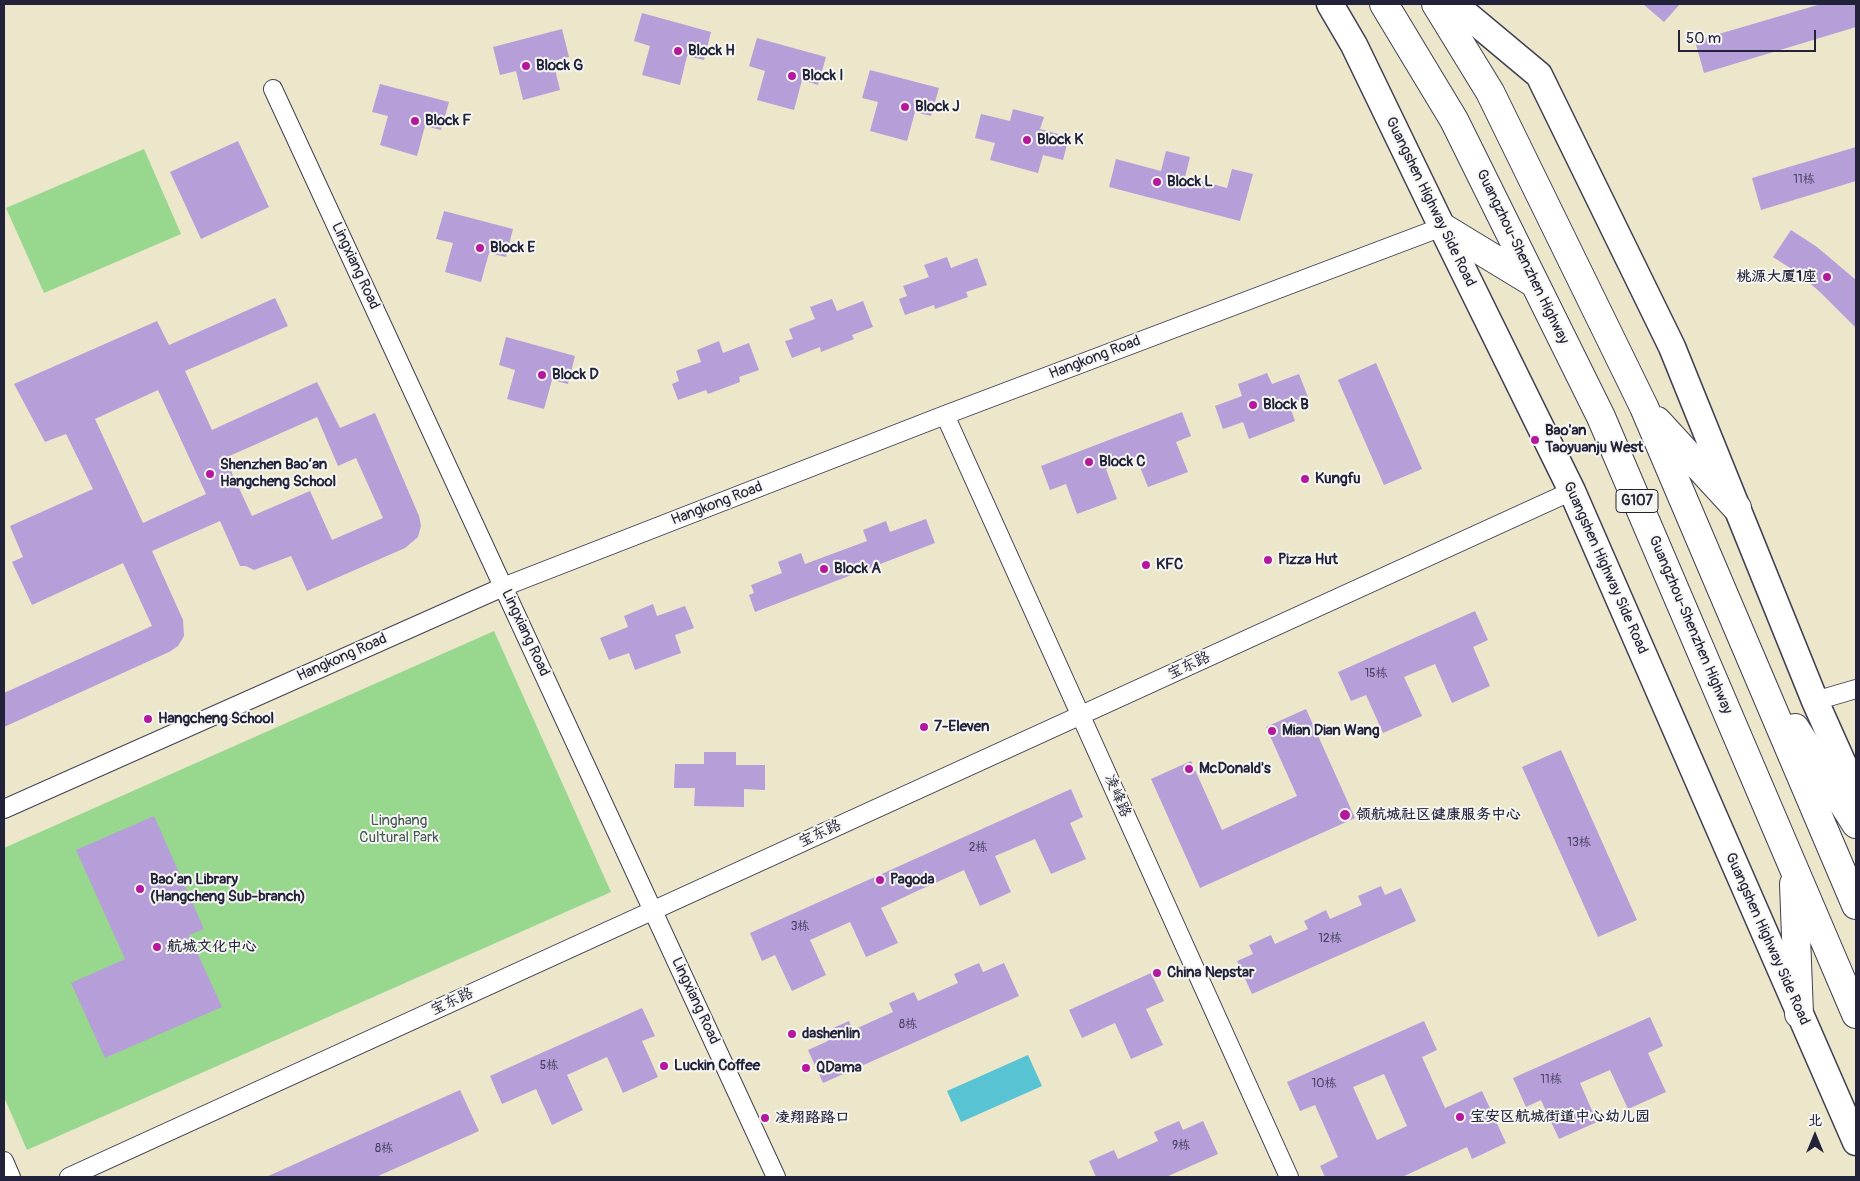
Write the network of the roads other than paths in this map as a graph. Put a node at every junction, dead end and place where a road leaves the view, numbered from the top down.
1 (1330, 4) edge
2 (1384, 4) edge
3 (1436, 4) edge
4 (1454, 4) edge
5 (273, 89) dead end
6 (1442, 227) junction
7 (1534, 282) junction
8 (1644, 407) junction
9 (945, 415) junction
10 (1572, 491) junction
11 (1737, 508) junction
12 (503, 587) junction
13 (1752, 660) junction
14 (1856, 689) edge
15 (1815, 701) junction
16 (1080, 715) junction
17 (1856, 793) edge
18 (4, 809) edge
19 (1856, 824) edge
20 (1793, 868) junction
21 (1856, 905) edge
22 (653, 910) junction
23 (1799, 1014) junction
24 (1856, 1014) edge
25 (1856, 1142) edge
26 (4, 1161) edge
27 (11, 1177) edge
28 (69, 1177) edge
29 (776, 1177) edge
30 (1289, 1177) edge

1 - 6 main road, Guangshen Highway Side Road
2 - 7 highway, Guangzhou-Shenzhen Highway / G107
3 - 8 highway, G107
4 - 11 main road
5 - 12 street, Lingxiang Road
6 - 7 highway
6 - 9 street, Hangkong Road
6 - 10 main road, Guangshen Highway Side Road
7 - 20 highway, Guangzhou-Shenzhen Highway / G107
8 - 11 highway
8 - 13 highway, G107
9 - 12 street, Hangkong Road
9 - 16 street, 凌峰路
10 - 16 street, 宝东路
10 - 23 main road, Guangshen Highway Side Road
11 - 15 main road
12 - 18 street, Hangkong Road
12 - 22 street, Lingxiang Road
13 - 19 highway
13 - 21 highway, G107
14 - 15 street
15 - 17 main road
16 - 22 street, 宝东路
16 - 30 street, 凌峰路
20 - 23 highway
20 - 24 highway, Guangzhou-Shenzhen Highway / G107
22 - 28 street, 宝东路
22 - 29 street, Lingxiang Road
23 - 25 main road, Guangshen Highway Side Road
26 - 27 street

